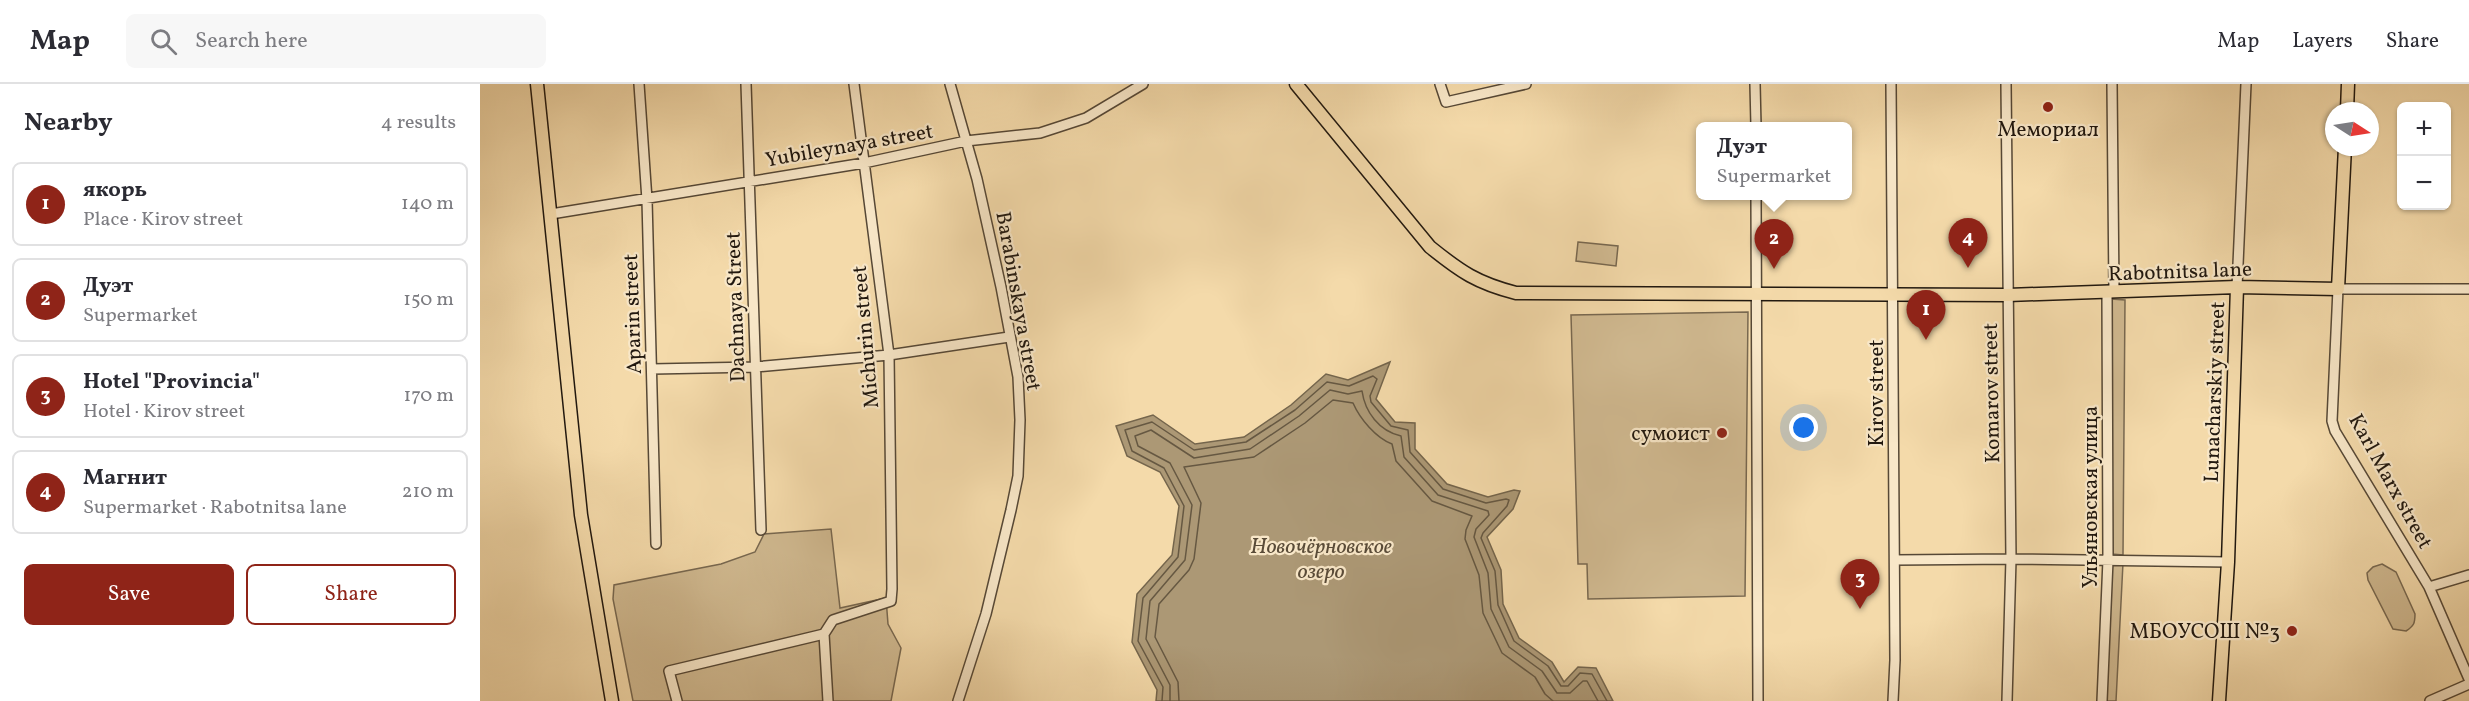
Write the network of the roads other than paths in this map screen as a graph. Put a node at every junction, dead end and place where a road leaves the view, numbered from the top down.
1 (537, 84) edge
2 (639, 84) edge
3 (746, 84) edge
4 (854, 84) edge
5 (950, 84) edge
6 (1143, 84) edge
7 (1296, 84) edge
8 (1440, 84) edge
9 (1526, 84) edge
10 (1755, 84) edge
11 (1891, 84) edge
12 (2006, 84) edge
13 (2112, 84) edge
14 (2247, 84) edge
15 (2348, 84) edge
16 (2347, 102) edge
17 (1756, 122) edge
18 (966, 141) junction
19 (2345, 156) edge
20 (864, 163) junction
21 (749, 182) junction
22 (647, 200) junction
23 (1756, 200) edge
24 (551, 214) junction
25 (2237, 287) junction
26 (2338, 289) junction
27 (2469, 289) edge
28 (2111, 292) junction
29 (2008, 295) junction
30 (1757, 296) junction
31 (1893, 296) junction
32 (1010, 337) junction
33 (889, 356) junction
34 (755, 367) junction
35 (652, 369) junction
36 (761, 530) dead end
37 (656, 544) dead end
38 (2011, 558) junction
39 (1895, 560) junction
40 (2109, 560) junction
41 (2228, 562) junction
42 (2469, 575) edge
43 (2428, 586) junction
44 (824, 634) junction
45 (2469, 679) edge
46 (2469, 684) edge
47 (612, 701) edge
48 (677, 701) edge
49 (828, 701) edge
50 (958, 701) edge
51 (1758, 701) edge
52 (1893, 701) edge
53 (2007, 701) edge
54 (2102, 701) edge
55 (2218, 701) edge
56 (2430, 701) edge

1 - 24 main road
2 - 22 street, Aparin street
3 - 21 street, Dachnaya Street
4 - 20 street, Michurin street
5 - 18 street, Barabinskaya street
6 - 18 street, Yubileynaya street
7 - 30 main road, Rabotnitsa lane
8 - 9 street
10 - 17 street
11 - 31 street, Kirov street
12 - 29 street, Komarov street
13 - 28 street, Ульяновская улица
14 - 25 street, Lunacharskiy street
15 - 16 main road
18 - 20 street, Yubileynaya street
18 - 32 street, Barabinskaya street
19 - 26 main road, Karl Marx street
20 - 21 street, Yubileynaya street
20 - 33 street, Michurin street
21 - 22 street, Yubileynaya street
21 - 34 street, Dachnaya Street
22 - 24 street, Yubileynaya street
22 - 35 street, Aparin street
23 - 30 street
24 - 47 main road
25 - 26 main road, Rabotnitsa lane
25 - 28 main road, Rabotnitsa lane
25 - 41 main road, Lunacharskiy street
26 - 27 street, Rabotnitsa lane
26 - 43 street, Karl Marx street
28 - 29 main road, Rabotnitsa lane
28 - 40 street, Ульяновская улица
29 - 31 main road, Rabotnitsa lane
29 - 38 street, Komarov street
30 - 31 main road, Rabotnitsa lane
30 - 51 street
31 - 39 street, Kirov street
32 - 33 street
32 - 50 street, Barabinskaya street
33 - 34 street
33 - 44 street, Michurin street
34 - 35 street
34 - 36 street, Dachnaya Street
35 - 37 street, Aparin street
38 - 39 street
38 - 40 street
38 - 53 street, Komarov street
39 - 52 street, Kirov street
40 - 41 street
40 - 54 street, Ульяновская улица
41 - 55 main road, Lunacharskiy street
42 - 43 street
43 - 45 street, Karl Marx street
44 - 48 street
44 - 49 street
46 - 56 street

